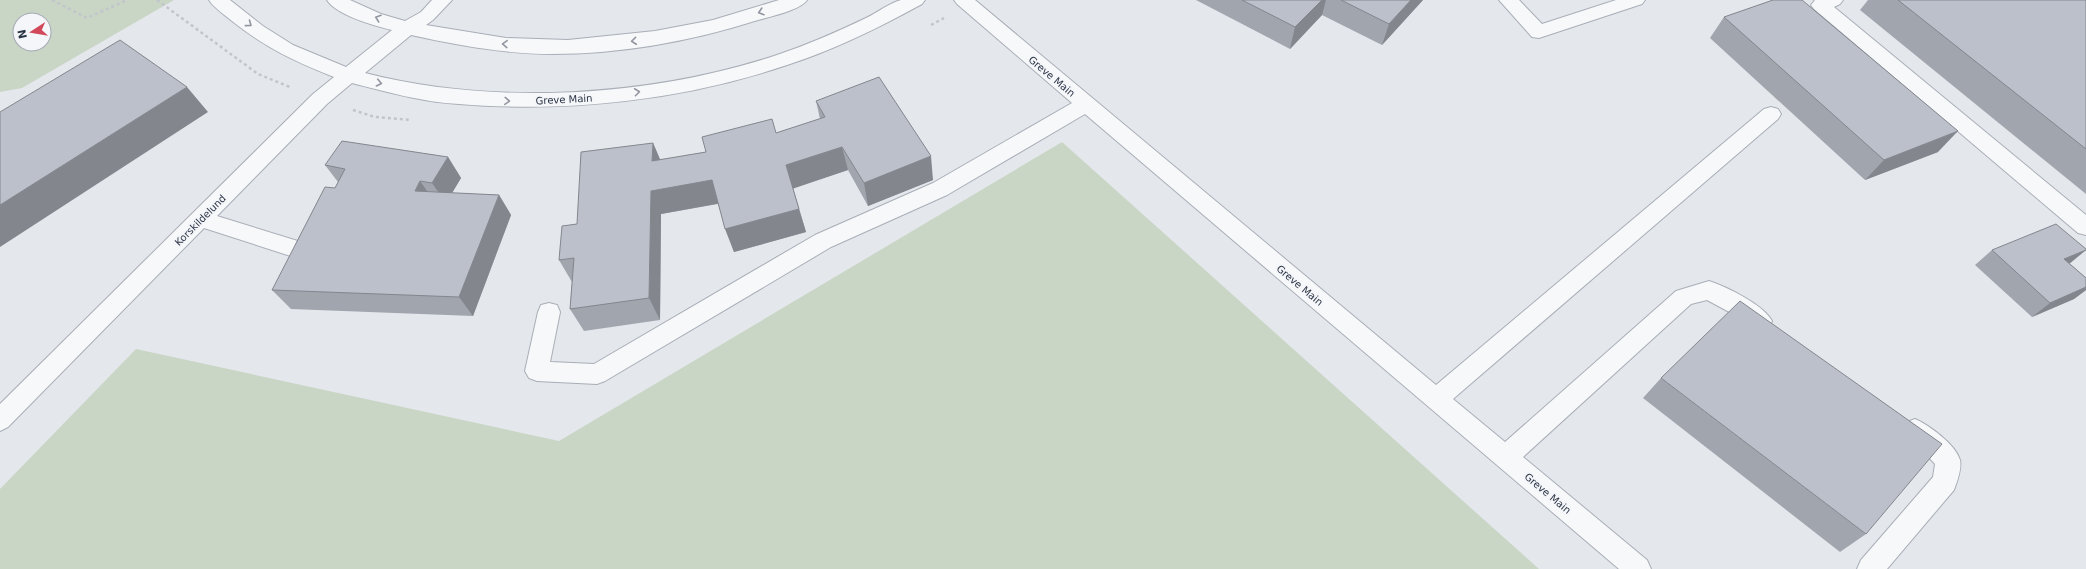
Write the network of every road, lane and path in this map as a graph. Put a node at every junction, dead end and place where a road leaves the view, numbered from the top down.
1 (52, 0) edge
2 (127, 0) edge
3 (218, 0) edge
4 (336, 0) edge
5 (443, 0) edge
6 (798, 0) edge
7 (916, 0) edge
8 (963, 0) edge
9 (1508, 0) edge
10 (1636, 0) edge
11 (1834, 0) edge
12 (406, 28) junction
13 (349, 77) junction
14 (1086, 104) junction
15 (1772, 114) dead end
16 (201, 219) junction
17 (2086, 227) edge
18 (306, 252) edge
19 (549, 312) dead end
20 (1780, 334) edge
21 (1436, 399) junction
22 (1896, 416) edge
23 (0, 420) edge
24 (1506, 457) junction
25 (1638, 569) edge
26 (1870, 569) edge

1 - 2 path
3 -> 13 street, Greve Main
12 -> 4 street
5 - 12 street, Korskildelund
6 -> 12 street
13 -> 7 street, Greve Main
8 - 14 street, Greve Main
9 - 10 street
11 - 17 street
12 - 13 street, Korskildelund
13 - 16 street, Korskildelund
14 - 19 street
14 - 21 street, Greve Main
15 - 21 street
16 - 18 street
16 - 23 street, Korskildelund
20 - 24 street
21 - 24 street, Greve Main
22 - 26 street
24 - 25 street, Greve Main

